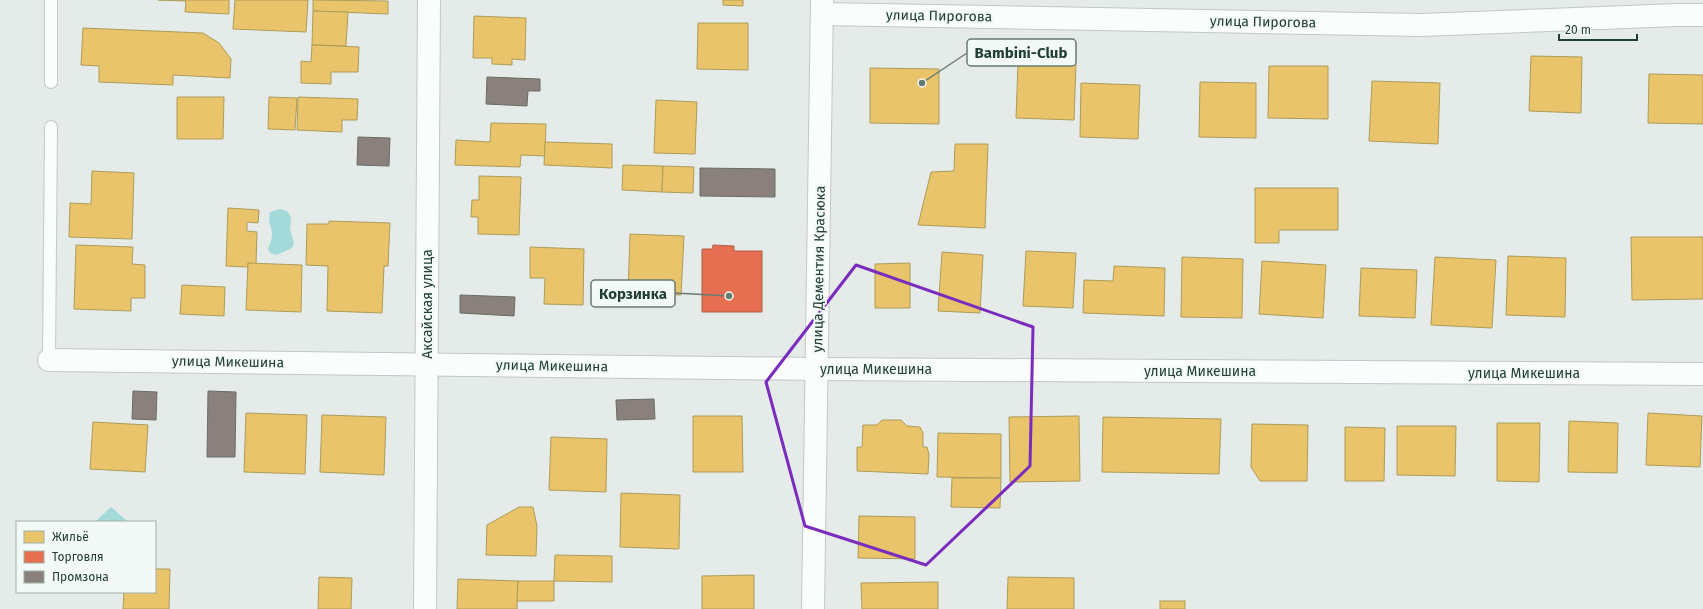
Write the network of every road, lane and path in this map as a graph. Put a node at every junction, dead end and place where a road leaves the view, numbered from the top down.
1 (51, 0) edge
2 (428, 0) edge
3 (822, 7) edge
4 (1703, 15) edge
5 (51, 82) dead end
6 (51, 127) dead end
7 (49, 360) joint
8 (426, 364) junction
9 (817, 369) junction
10 (1703, 374) edge
11 (425, 609) edge
12 (813, 609) edge

1 - 5 lane
2 - 8 street, Аксайская улица
3 - 4 street, улица Пирогова
3 - 9 street, улица Дементия Красюка
6 - 7 lane
7 - 8 street, улица Микешина
8 - 9 street, улица Микешина
8 - 11 street, Аксайская улица
9 - 10 street, улица Микешина
9 - 12 street, улица Дементия Красюка

